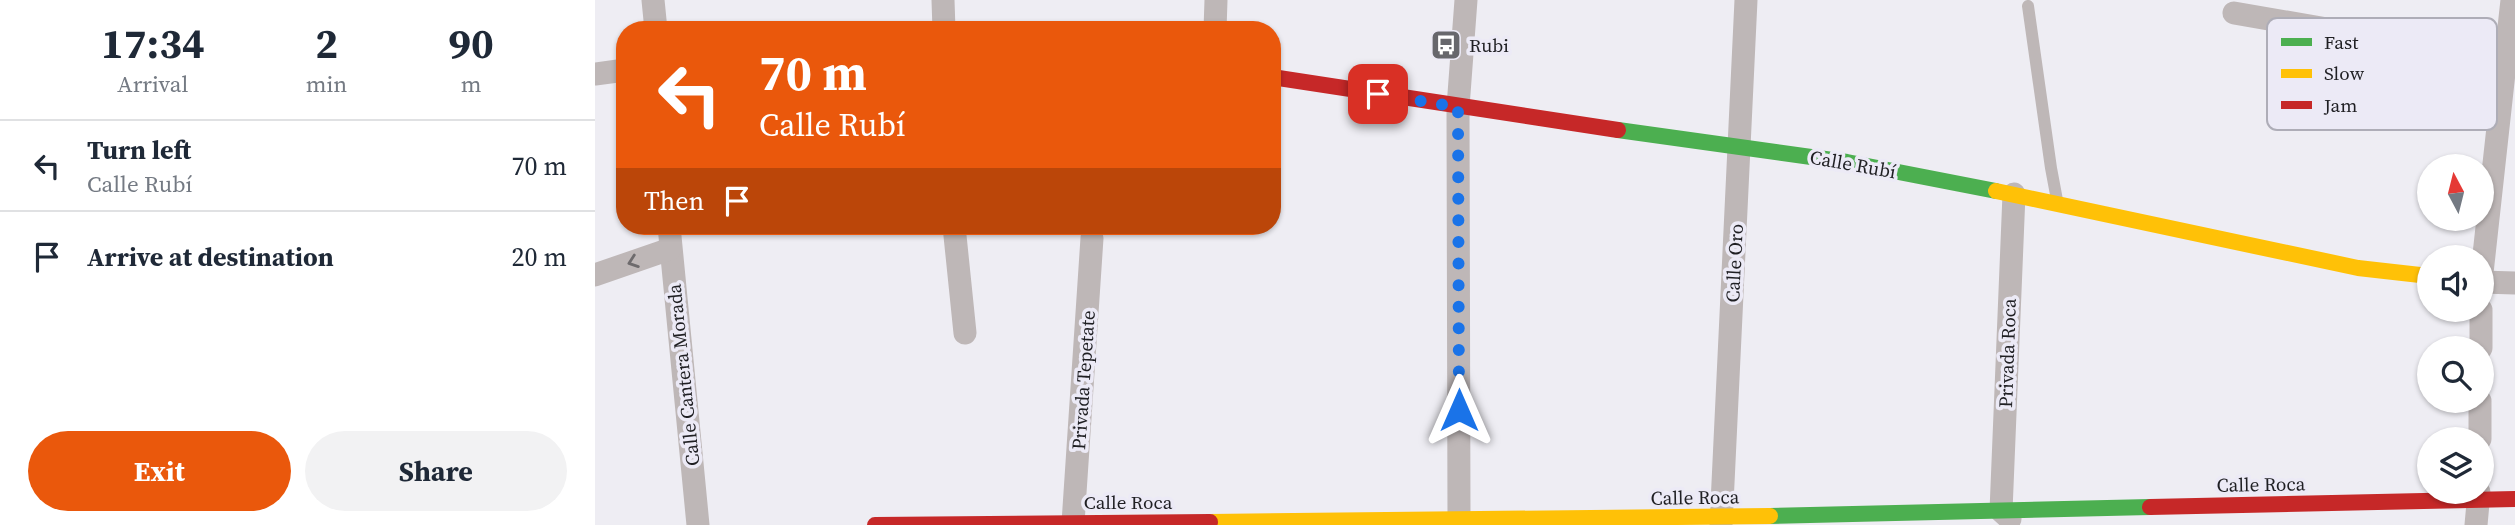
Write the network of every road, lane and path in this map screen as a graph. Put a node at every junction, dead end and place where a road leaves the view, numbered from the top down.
1 (653, 0) edge
2 (943, 0) edge
3 (1216, 0) edge
4 (1466, 0) edge
5 (1746, 0) edge
6 (2512, 0) edge
7 (2028, 6) dead end
8 (2234, 13) dead end
9 (2267, 19) edge
10 (655, 21) edge
11 (944, 21) edge
12 (1215, 21) edge
13 (2497, 59) edge
14 (2505, 60) junction
15 (616, 71) edge
16 (595, 74) edge
17 (1281, 78) edge
18 (1458, 107) junction
19 (1739, 147) junction
20 (2014, 194) junction
21 (2058, 203) junction
22 (955, 235) edge
23 (670, 237) edge
24 (1092, 238) dead end
25 (2485, 245) edge
26 (595, 275) edge
27 (2417, 275) edge
28 (2494, 282) edge
29 (2515, 283) edge
30 (965, 332) dead end
31 (2494, 497) edge
32 (2417, 499) edge
33 (2515, 499) edge
34 (2478, 504) edge
35 (2010, 518) edge
36 (1459, 520) junction
37 (1722, 521) edge
38 (1073, 523) junction
39 (1187, 524) edge
40 (698, 525) edge
41 (875, 525) edge
42 (2476, 525) edge

1 - 10 street
2 - 11 street
3 - 12 street
4 - 18 street
5 - 19 street, Calle Oro
6 - 14 street
7 - 21 lane
8 - 9 street
13 - 14 street
14 - 25 street
15 - 16 street
17 - 18 street, Calle Rubí
18 - 19 street, Calle Rubí
18 - 36 street
19 - 20 street, Calle Rubí
19 - 37 street, Calle Oro
20 - 21 street, Calle Rubí
20 - 35 street, Privada Roca
21 - 27 street, Calle Rubí
22 - 30 street
23 -> 26 street
23 - 40 street, Calle Cantera Morada
24 - 38 street, Privada Tepetate
28 - 29 street
31 - 33 street, Calle Roca
32 - 35 street, Calle Roca
34 - 42 street
35 - 37 street, Calle Roca
36 - 37 street, Calle Roca
36 - 39 street, Calle Roca
38 - 39 street, Calle Roca
38 - 41 street, Calle Roca

